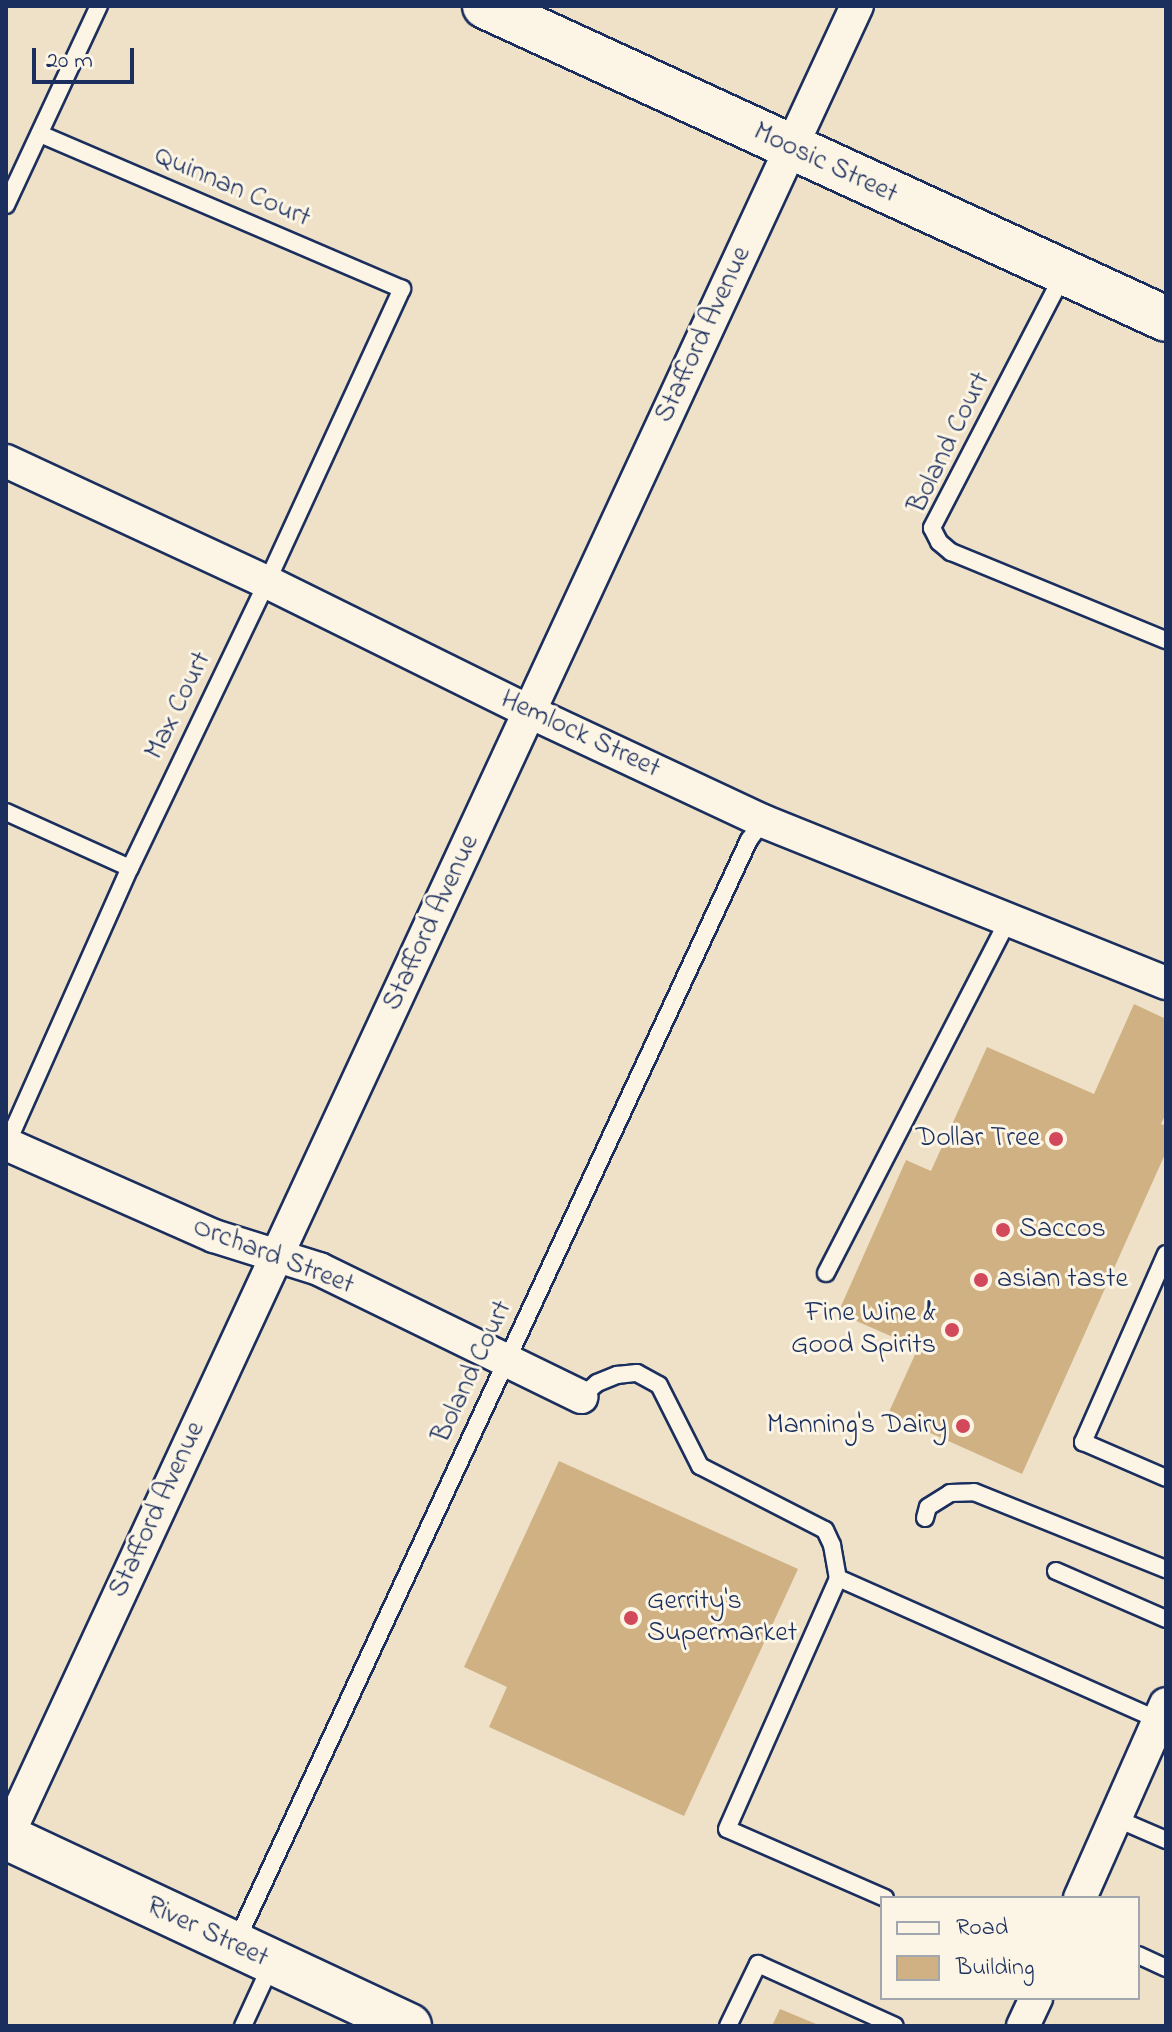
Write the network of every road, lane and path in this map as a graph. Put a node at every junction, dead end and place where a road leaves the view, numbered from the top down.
1 (99, 6) edge
2 (857, 6) edge
3 (512, 12) edge
4 (41, 134) junction
5 (790, 148) junction
6 (6, 205) edge
7 (1064, 273) junction
8 (402, 289) joint
9 (1166, 319) edge
10 (6, 461) edge
11 (267, 582) junction
12 (1166, 640) edge
13 (530, 712) junction
14 (6, 812) edge
15 (763, 821) junction
16 (130, 868) junction
17 (1008, 920) junction
18 (1164, 976) edge
19 (6, 1145) edge
20 (1166, 1254) edge
21 (277, 1256) junction
22 (826, 1273) dead end
23 (506, 1362) junction
24 (581, 1397) joint
25 (1166, 1478) edge
26 (925, 1518) dead end
27 (1166, 1569) edge
28 (1056, 1571) dead end
29 (838, 1578) junction
30 (1166, 1619) edge
31 (1162, 1712) edge
32 (1115, 1818) junction
33 (6, 1838) edge
34 (1166, 1840) edge
35 (880, 1896) edge
36 (1081, 1896) edge
37 (253, 1955) junction
38 (1140, 1956) edge
39 (1166, 1968) edge
40 (1035, 2000) edge
41 (243, 2026) edge
42 (409, 2026) edge
43 (728, 2026) edge
44 (895, 2026) edge
45 (1023, 2026) edge

1 - 4 lane
2 - 5 street, Stafford Avenue
3 - 5 main road, Moosic Street
4 - 6 lane
4 - 8 lane, Quinnan Court
5 - 7 main road, Moosic Street
5 - 13 street, Stafford Avenue
7 - 9 main road, Moosic Street
7 - 12 lane, Boland Court
8 - 11 lane, Max Court
10 - 11 street, Hemlock Street
11 - 13 street, Hemlock Street
11 - 16 lane, Max Court
13 - 15 street, Hemlock Street
13 - 21 street, Stafford Avenue
14 - 16 lane
15 - 17 street, Hemlock Street
15 - 23 lane, Boland Court
16 - 19 lane, Max Court
17 - 18 street, Hemlock Street
17 - 22 lane
19 - 21 street, Orchard Street
20 - 25 lane
21 - 23 street, Orchard Street
21 - 33 street, Stafford Avenue
23 - 24 street, Orchard Street
23 - 37 lane, Boland Court
24 - 29 lane
26 - 27 lane
28 - 30 lane
29 - 31 lane
29 - 35 lane
31 - 32 street
32 - 34 lane
32 - 36 street
33 - 37 main road, River Street
37 - 41 lane, Boland Court
37 - 42 main road, River Street
38 - 39 lane
40 - 45 street
43 - 44 lane

